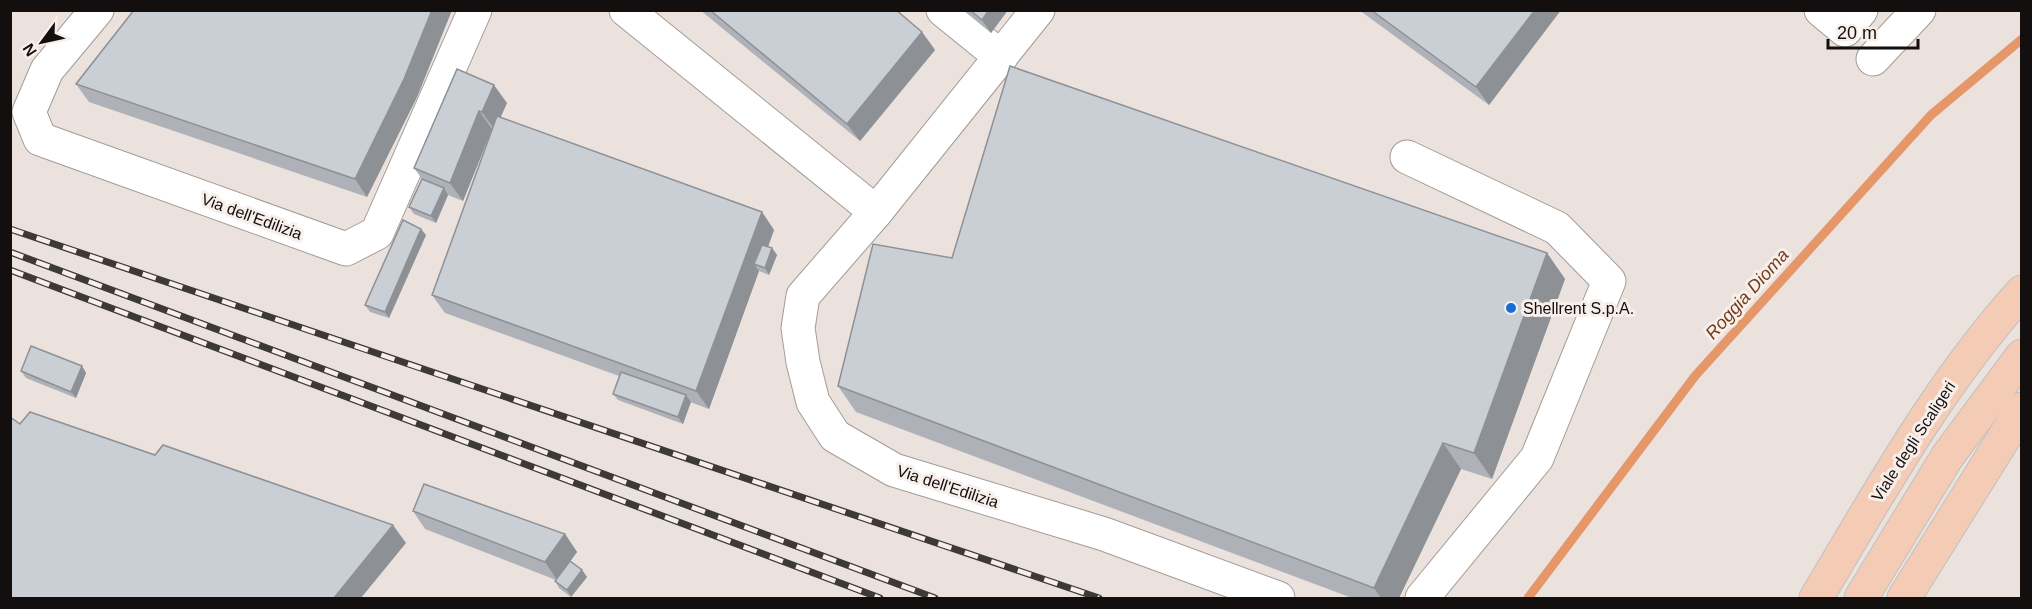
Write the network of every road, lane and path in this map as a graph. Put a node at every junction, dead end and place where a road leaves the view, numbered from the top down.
1 (97, 10) edge
2 (476, 10) edge
3 (626, 10) edge
4 (943, 10) edge
5 (1038, 10) edge
6 (1821, 10) edge
7 (1861, 10) edge
8 (1919, 10) edge
9 (1001, 57) junction
10 (1873, 58) dead end
11 (1407, 158) dead end
12 (876, 212) junction
13 (2022, 292) edge
14 (2022, 356) edge
15 (2022, 409) edge
16 (1278, 598) edge
17 (1422, 598) edge
18 (1816, 598) edge
19 (1861, 598) edge
20 (1904, 598) edge

1 - 2 street, Via dell'Edilizia
3 - 12 street
4 - 9 street
5 - 9 street, Via dell'Edilizia
6 - 7 street
8 - 10 street
9 - 12 street, Via dell'Edilizia
11 - 17 street
12 - 16 street, Via dell'Edilizia
13 - 18 highway, Viale degli Scaligeri
14 - 19 highway
15 - 20 highway

